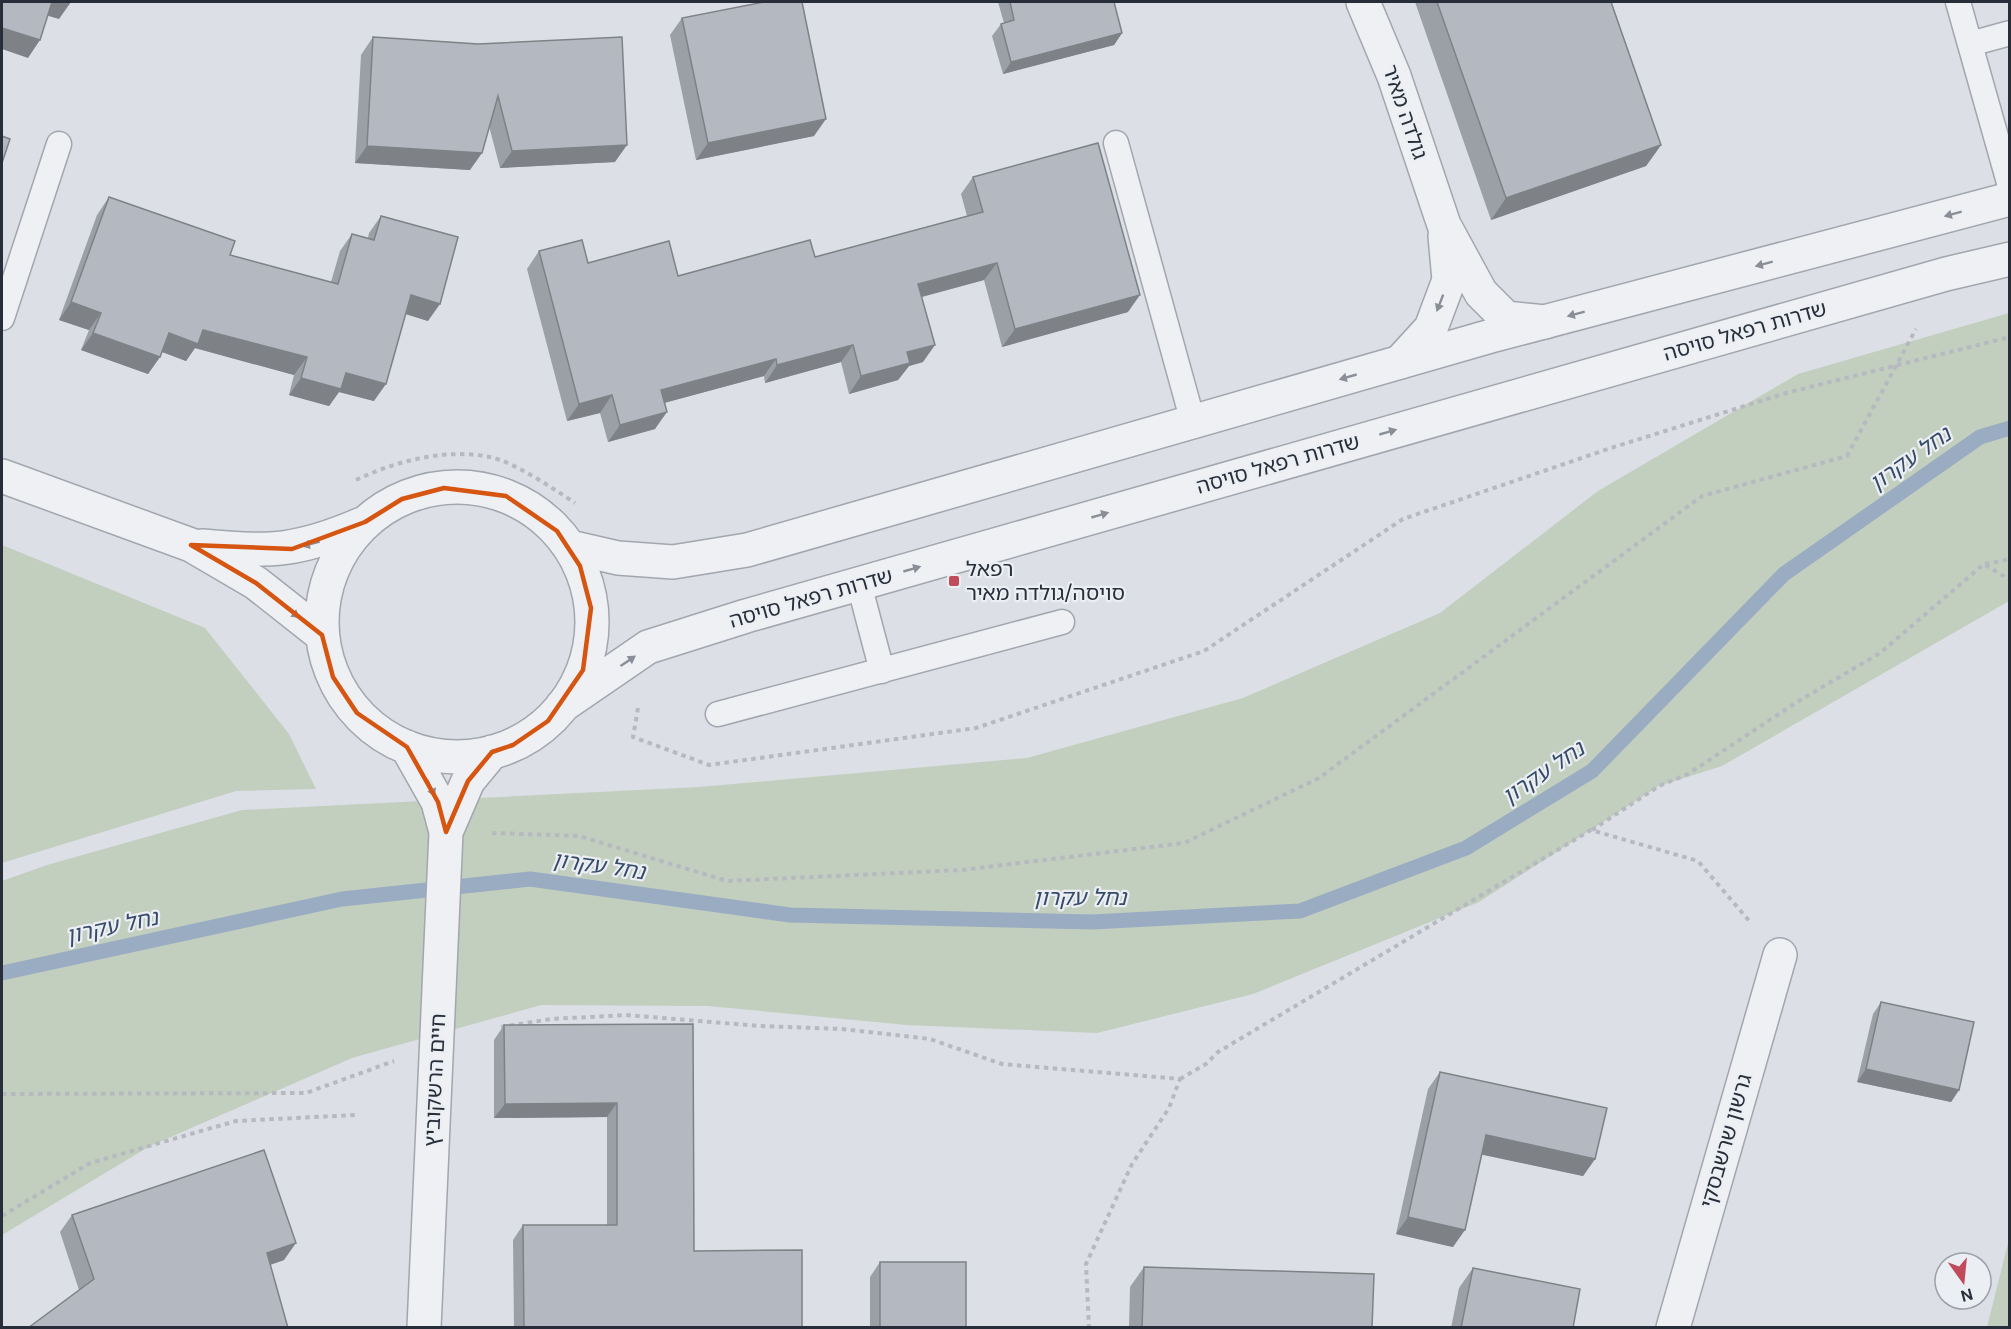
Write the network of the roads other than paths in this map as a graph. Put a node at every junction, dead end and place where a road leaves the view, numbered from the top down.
1 (1363, 2) edge
2 (1958, 2) edge
3 (2010, 33) edge
4 (1970, 44) junction
5 (1116, 143) dead end
6 (59, 144) dead end
7 (2010, 186) edge
8 (2010, 199) edge
9 (1444, 225) junction
10 (2010, 260) edge
11 (2, 318) edge
12 (1545, 322) junction
13 (1400, 362) junction
14 (1193, 422) junction
15 (2, 476) edge
16 (365, 522) junction
17 (191, 545) junction
18 (570, 547) junction
19 (859, 584) junction
20 (1062, 622) dead end
21 (322, 635) junction
22 (882, 670) junction
23 (562, 706) junction
24 (718, 714) dead end
25 (407, 747) junction
26 (492, 752) junction
27 (446, 832) junction
28 (1780, 955) road end
29 (424, 1328) edge
30 (1673, 1328) edge

1 - 9 street, גולדה מאיר
2 - 4 lane
3 - 4 lane
4 - 7 lane
5 - 14 lane
6 - 11 lane
8 -> 12 street
9 - 12 street, גולדה מאיר
9 -> 13 street, גולדה מאיר
19 -> 10 street, שדרות רפאל סויסה
12 - 13 street
13 -> 14 street
14 - 18 street
15 - 17 street
16 -> 17 street
16 - 18 street
16 - 21 street
17 -> 21 street
18 - 23 street
19 - 22 lane
23 -> 19 street, שדרות רפאל סויסה
20 - 22 lane
21 - 25 street
22 - 24 lane
23 - 26 street
25 - 26 street
25 -> 27 street, חיים הרשקוביץ
26 - 27 street, חיים הרשקוביץ
27 - 29 street, חיים הרשקוביץ
28 - 30 street, גרשון שרשבסקי

